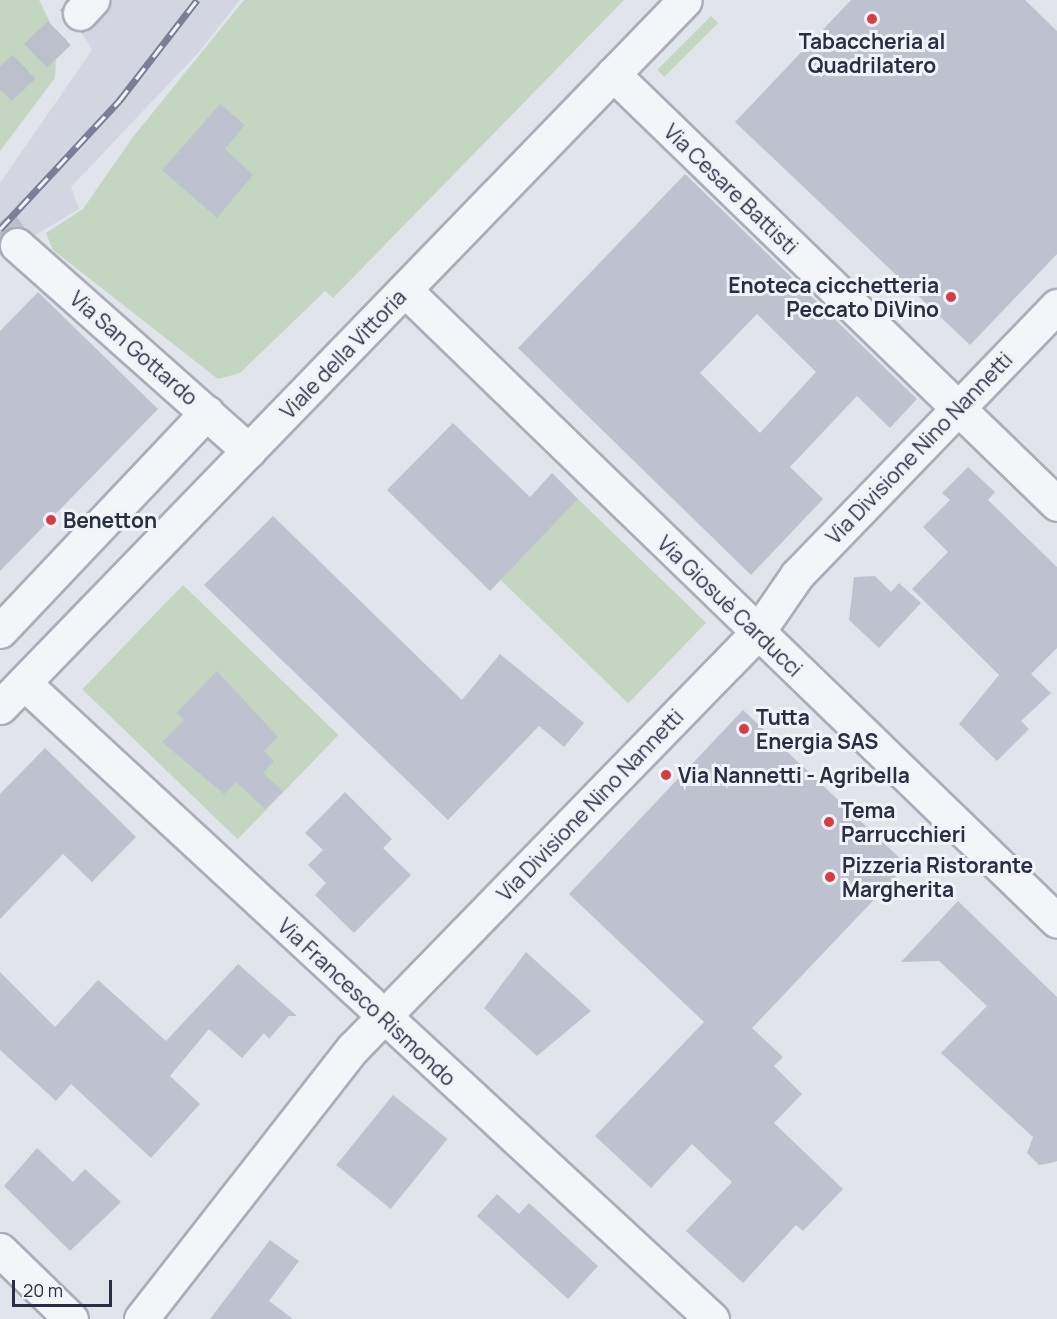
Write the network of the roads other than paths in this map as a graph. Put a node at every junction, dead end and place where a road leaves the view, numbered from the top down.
1 (685, 0) edge
2 (613, 74) junction
3 (17, 246) tunnel mouth
4 (405, 290) junction
5 (1057, 306) edge
6 (957, 407) junction
7 (207, 411) junction
8 (249, 451) junction
9 (1057, 504) edge
10 (0, 631) edge
11 (757, 633) junction
12 (24, 683) junction
13 (0, 707) edge
14 (1057, 921) edge
15 (382, 1017) junction
16 (0, 1250) edge
17 (71, 1319) edge
18 (141, 1319) edge
19 (712, 1319) edge

1 - 2 street, Viale della Vittoria
2 - 4 street, Viale della Vittoria
2 - 6 street, Via Cesare Battisti
3 - 7 street, Via San Gottardo
4 - 8 street, Viale della Vittoria
4 - 11 street, Via Giosuè Carducci
5 - 6 street, Via Divisione Nino Nannetti
6 - 9 street, Via Cesare Battisti
6 - 11 street, Via Divisione Nino Nannetti
7 - 8 street, Via San Gottardo
7 - 10 street
8 - 12 street, Viale della Vittoria
11 - 14 street, Via Giosuè Carducci
11 - 15 street, Via Divisione Nino Nannetti
12 - 13 street, Viale della Vittoria
12 - 15 street, Via Francesco Rismondo
15 - 18 street, Via Divisione Nino Nannetti
15 - 19 street, Via Francesco Rismondo
16 - 17 street

